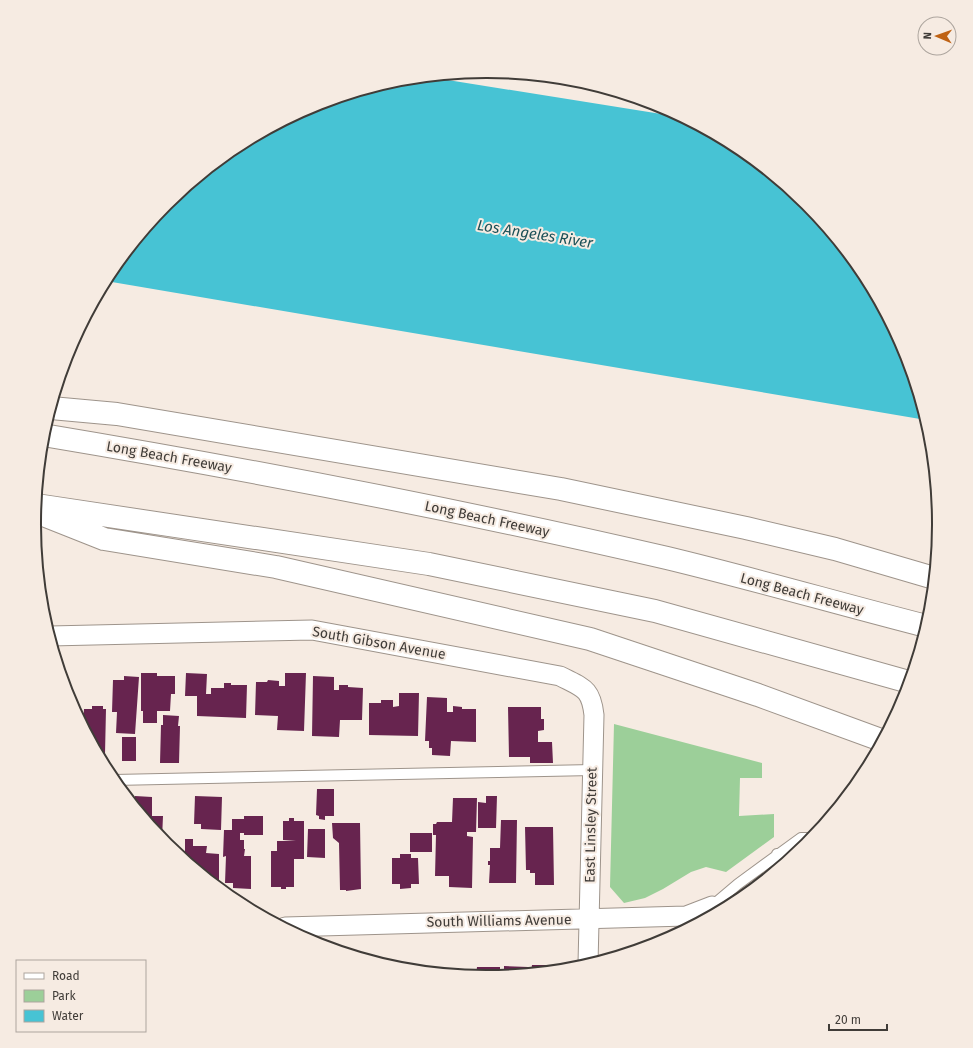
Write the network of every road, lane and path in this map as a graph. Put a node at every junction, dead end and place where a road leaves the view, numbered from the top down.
1 (56, 408) edge
2 (50, 436) edge
3 (42, 506) edge
4 (41, 514) edge
5 (929, 576) edge
6 (920, 624) edge
7 (55, 636) edge
8 (903, 680) edge
9 (584, 688) joint
10 (877, 738) edge
11 (592, 770) junction
12 (122, 780) edge
13 (803, 838) edge
14 (778, 854) junction
15 (778, 861) edge
16 (712, 906) joint
17 (589, 919) junction
18 (295, 927) edge
19 (588, 957) edge

1 - 5 highway
2 - 6 highway, Long Beach Freeway
3 - 8 highway
4 - 10 highway
7 - 9 street, South Gibson Avenue
9 - 11 street, East Linsley Street
11 - 12 lane
11 - 17 street, East Linsley Street
13 - 14 lane
14 - 15 lane
14 - 16 lane
16 - 17 street, South Williams Avenue
17 - 18 street, South Williams Avenue
17 - 19 street, East Linsley Street

